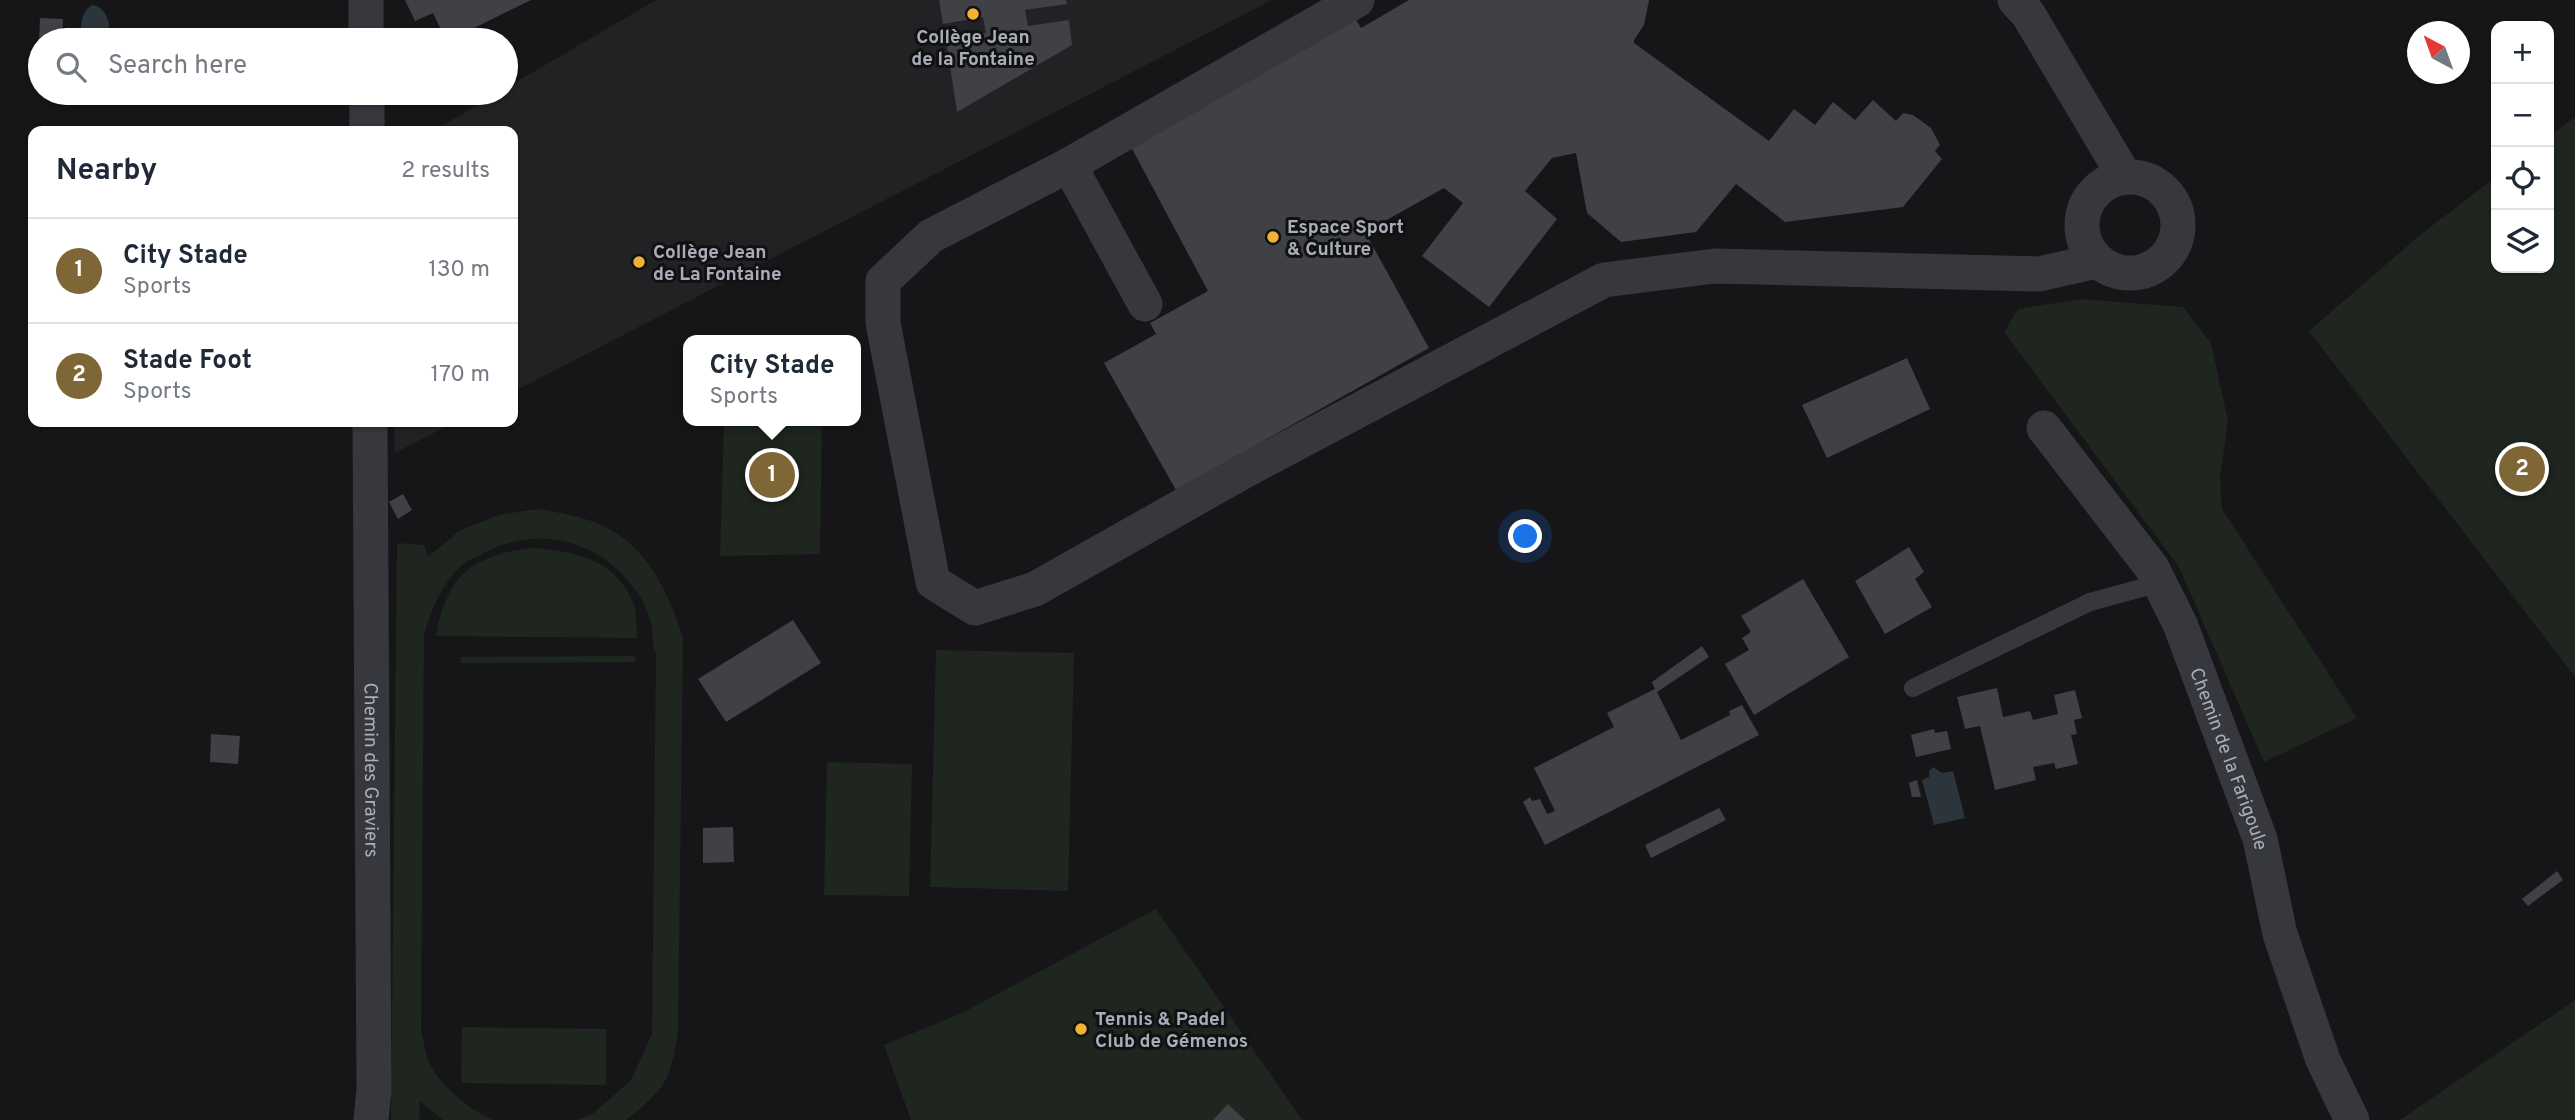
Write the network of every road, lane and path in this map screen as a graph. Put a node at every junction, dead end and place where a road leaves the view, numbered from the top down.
1 (366, 0) edge
2 (1357, 0) edge
3 (2015, 0) edge
4 (366, 28) edge
5 (367, 105) edge
6 (367, 126) edge
7 (1069, 165) junction
8 (2125, 177) junction
9 (2097, 261) junction
10 (1145, 304) dead end
11 (370, 427) edge
12 (2044, 428) dead end
13 (2160, 583) junction
14 (1913, 688) dead end
15 (372, 1120) edge
16 (2352, 1120) edge

1 - 4 street
2 - 7 street
3 - 8 street
5 - 6 street
7 - 9 street
7 - 10 street
8 - 9 street
8 - 9 street
11 - 15 street, Chemin des Graviers
12 - 13 street, Chemin de la Farigoule
13 - 14 lane
13 - 16 street, Chemin de la Farigoule

